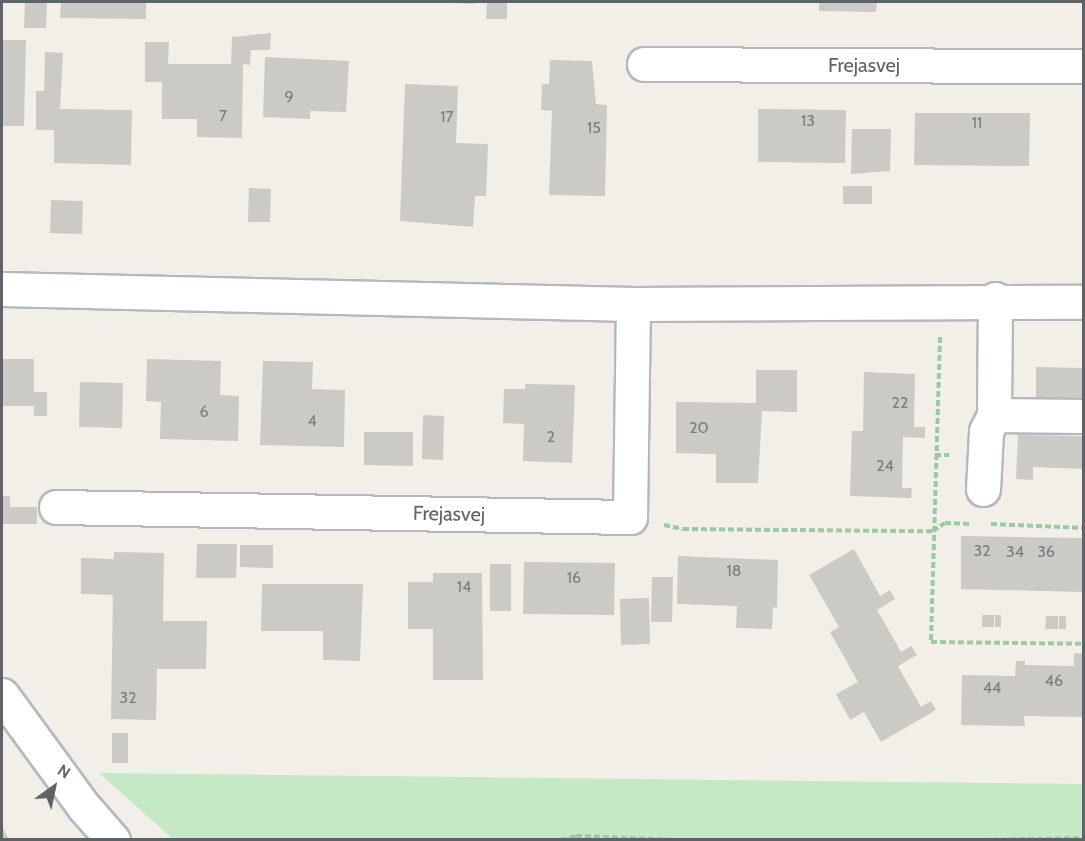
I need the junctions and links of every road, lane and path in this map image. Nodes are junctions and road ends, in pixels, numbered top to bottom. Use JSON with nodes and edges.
{"nodes":[{"id":1,"x":644,"y":64,"type":"dead end"},
{"id":2,"x":1083,"y":66,"type":"edge"},
{"id":3,"x":2,"y":289,"type":"edge"},
{"id":4,"x":995,"y":299,"type":"junction"},
{"id":5,"x":941,"y":300,"type":"junction"},
{"id":6,"x":1083,"y":302,"type":"edge"},
{"id":7,"x":633,"y":304,"type":"junction"},
{"id":8,"x":994,"y":415,"type":"junction"},
{"id":9,"x":1083,"y":416,"type":"edge"},
{"id":10,"x":984,"y":489,"type":"dead end"},
{"id":11,"x":56,"y":507,"type":"dead end"},
{"id":12,"x":630,"y":517,"type":"junction"},
{"id":13,"x":976,"y":524,"type":"dead end"},
{"id":14,"x":986,"y":524,"type":"dead end"},
{"id":15,"x":1083,"y":528,"type":"edge"},
{"id":16,"x":933,"y":531,"type":"junction"},
{"id":17,"x":1083,"y":644,"type":"edge"},
{"id":18,"x":4,"y":707,"type":"edge"},
{"id":19,"x":1083,"y":838,"type":"edge"},
{"id":20,"x":113,"y":840,"type":"edge"},
{"id":21,"x":561,"y":840,"type":"edge"},
{"id":22,"x":681,"y":840,"type":"edge"},
{"id":23,"x":974,"y":840,"type":"edge"}],
"edges":[{"from":1,"to":2,"type":"street","name":"Frejasvej"},
{"from":3,"to":7,"type":"street"},
{"from":4,"to":5,"type":"street"},
{"from":4,"to":6,"type":"street"},
{"from":4,"to":8,"type":"street"},
{"from":5,"to":7,"type":"street"},
{"from":5,"to":16,"type":"path"},
{"from":7,"to":12,"type":"street"},
{"from":8,"to":9,"type":"street"},
{"from":8,"to":10,"type":"street"},
{"from":11,"to":12,"type":"street","name":"Frejasvej"},
{"from":12,"to":16,"type":"path"},
{"from":13,"to":16,"type":"path"},
{"from":14,"to":15,"type":"path"},
{"from":16,"to":17,"type":"path"},
{"from":18,"to":20,"type":"street"},
{"from":19,"to":23,"type":"path"},
{"from":21,"to":22,"type":"path"}]}
